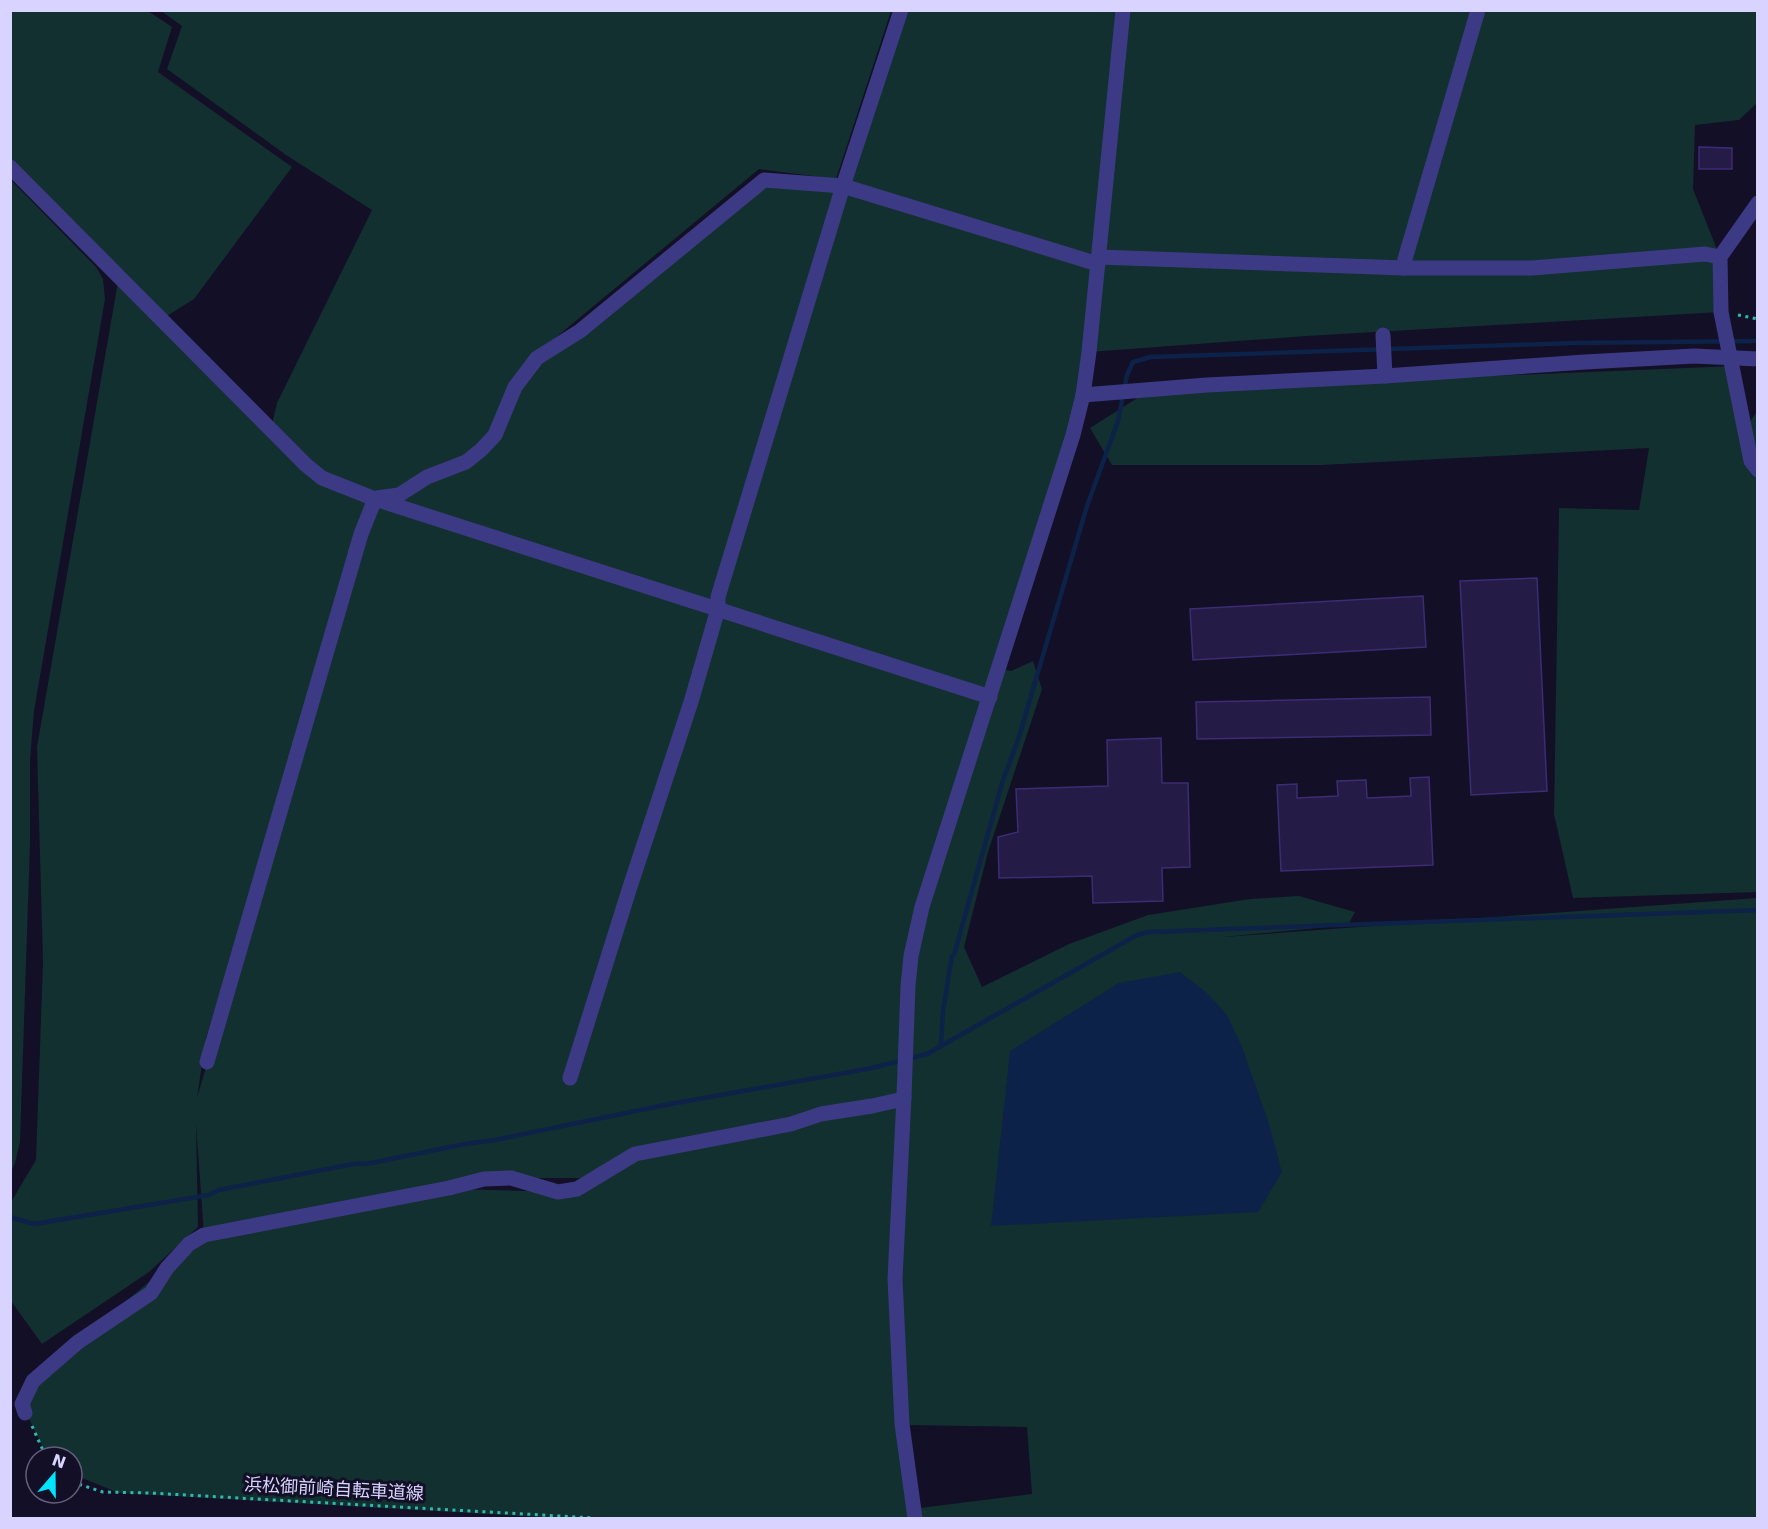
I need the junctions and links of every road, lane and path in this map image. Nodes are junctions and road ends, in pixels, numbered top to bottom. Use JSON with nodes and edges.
{"nodes":[{"id":1,"x":901,"y":10,"type":"edge"},
{"id":2,"x":1123,"y":10,"type":"edge"},
{"id":3,"x":1478,"y":10,"type":"edge"},
{"id":4,"x":10,"y":167,"type":"edge"},
{"id":5,"x":843,"y":186,"type":"junction"},
{"id":6,"x":1758,"y":203,"type":"edge"},
{"id":7,"x":1720,"y":257,"type":"junction"},
{"id":8,"x":1098,"y":260,"type":"junction"},
{"id":9,"x":1404,"y":268,"type":"junction"},
{"id":10,"x":1721,"y":312,"type":"junction"},
{"id":11,"x":1758,"y":319,"type":"edge"},
{"id":12,"x":1383,"y":335,"type":"dead end"},
{"id":13,"x":1732,"y":358,"type":"junction"},
{"id":14,"x":1758,"y":359,"type":"edge"},
{"id":15,"x":1385,"y":376,"type":"junction"},
{"id":16,"x":1083,"y":395,"type":"junction"},
{"id":17,"x":1758,"y":470,"type":"edge"},
{"id":18,"x":375,"y":499,"type":"junction"},
{"id":19,"x":718,"y":609,"type":"junction"},
{"id":20,"x":990,"y":697,"type":"junction"},
{"id":21,"x":207,"y":1062,"type":"dead end"},
{"id":22,"x":570,"y":1078,"type":"dead end"},
{"id":23,"x":904,"y":1097,"type":"junction"},
{"id":24,"x":25,"y":1413,"type":"joint"},
{"id":25,"x":40,"y":1445,"type":"edge"},
{"id":26,"x":84,"y":1486,"type":"edge"},
{"id":27,"x":595,"y":1518,"type":"edge"},
{"id":28,"x":915,"y":1518,"type":"edge"}],
"edges":[{"from":1,"to":5,"type":"street"},
{"from":2,"to":8,"type":"street"},
{"from":3,"to":9,"type":"street"},
{"from":4,"to":18,"type":"street"},
{"from":5,"to":8,"type":"street"},
{"from":5,"to":18,"type":"street"},
{"from":5,"to":19,"type":"street"},
{"from":6,"to":7,"type":"street"},
{"from":7,"to":9,"type":"street"},
{"from":7,"to":10,"type":"street"},
{"from":8,"to":9,"type":"street"},
{"from":8,"to":16,"type":"street"},
{"from":10,"to":11,"type":"path"},
{"from":10,"to":13,"type":"street"},
{"from":12,"to":15,"type":"street"},
{"from":13,"to":14,"type":"street"},
{"from":13,"to":15,"type":"street"},
{"from":13,"to":17,"type":"street"},
{"from":15,"to":16,"type":"street"},
{"from":16,"to":20,"type":"street"},
{"from":18,"to":19,"type":"street"},
{"from":18,"to":21,"type":"street"},
{"from":19,"to":20,"type":"street"},
{"from":19,"to":22,"type":"street"},
{"from":20,"to":23,"type":"street"},
{"from":23,"to":24,"type":"street"},
{"from":23,"to":28,"type":"street"},
{"from":24,"to":25,"type":"path"},
{"from":26,"to":27,"type":"path","name":"浜松御前崎自転車道線"}]}
